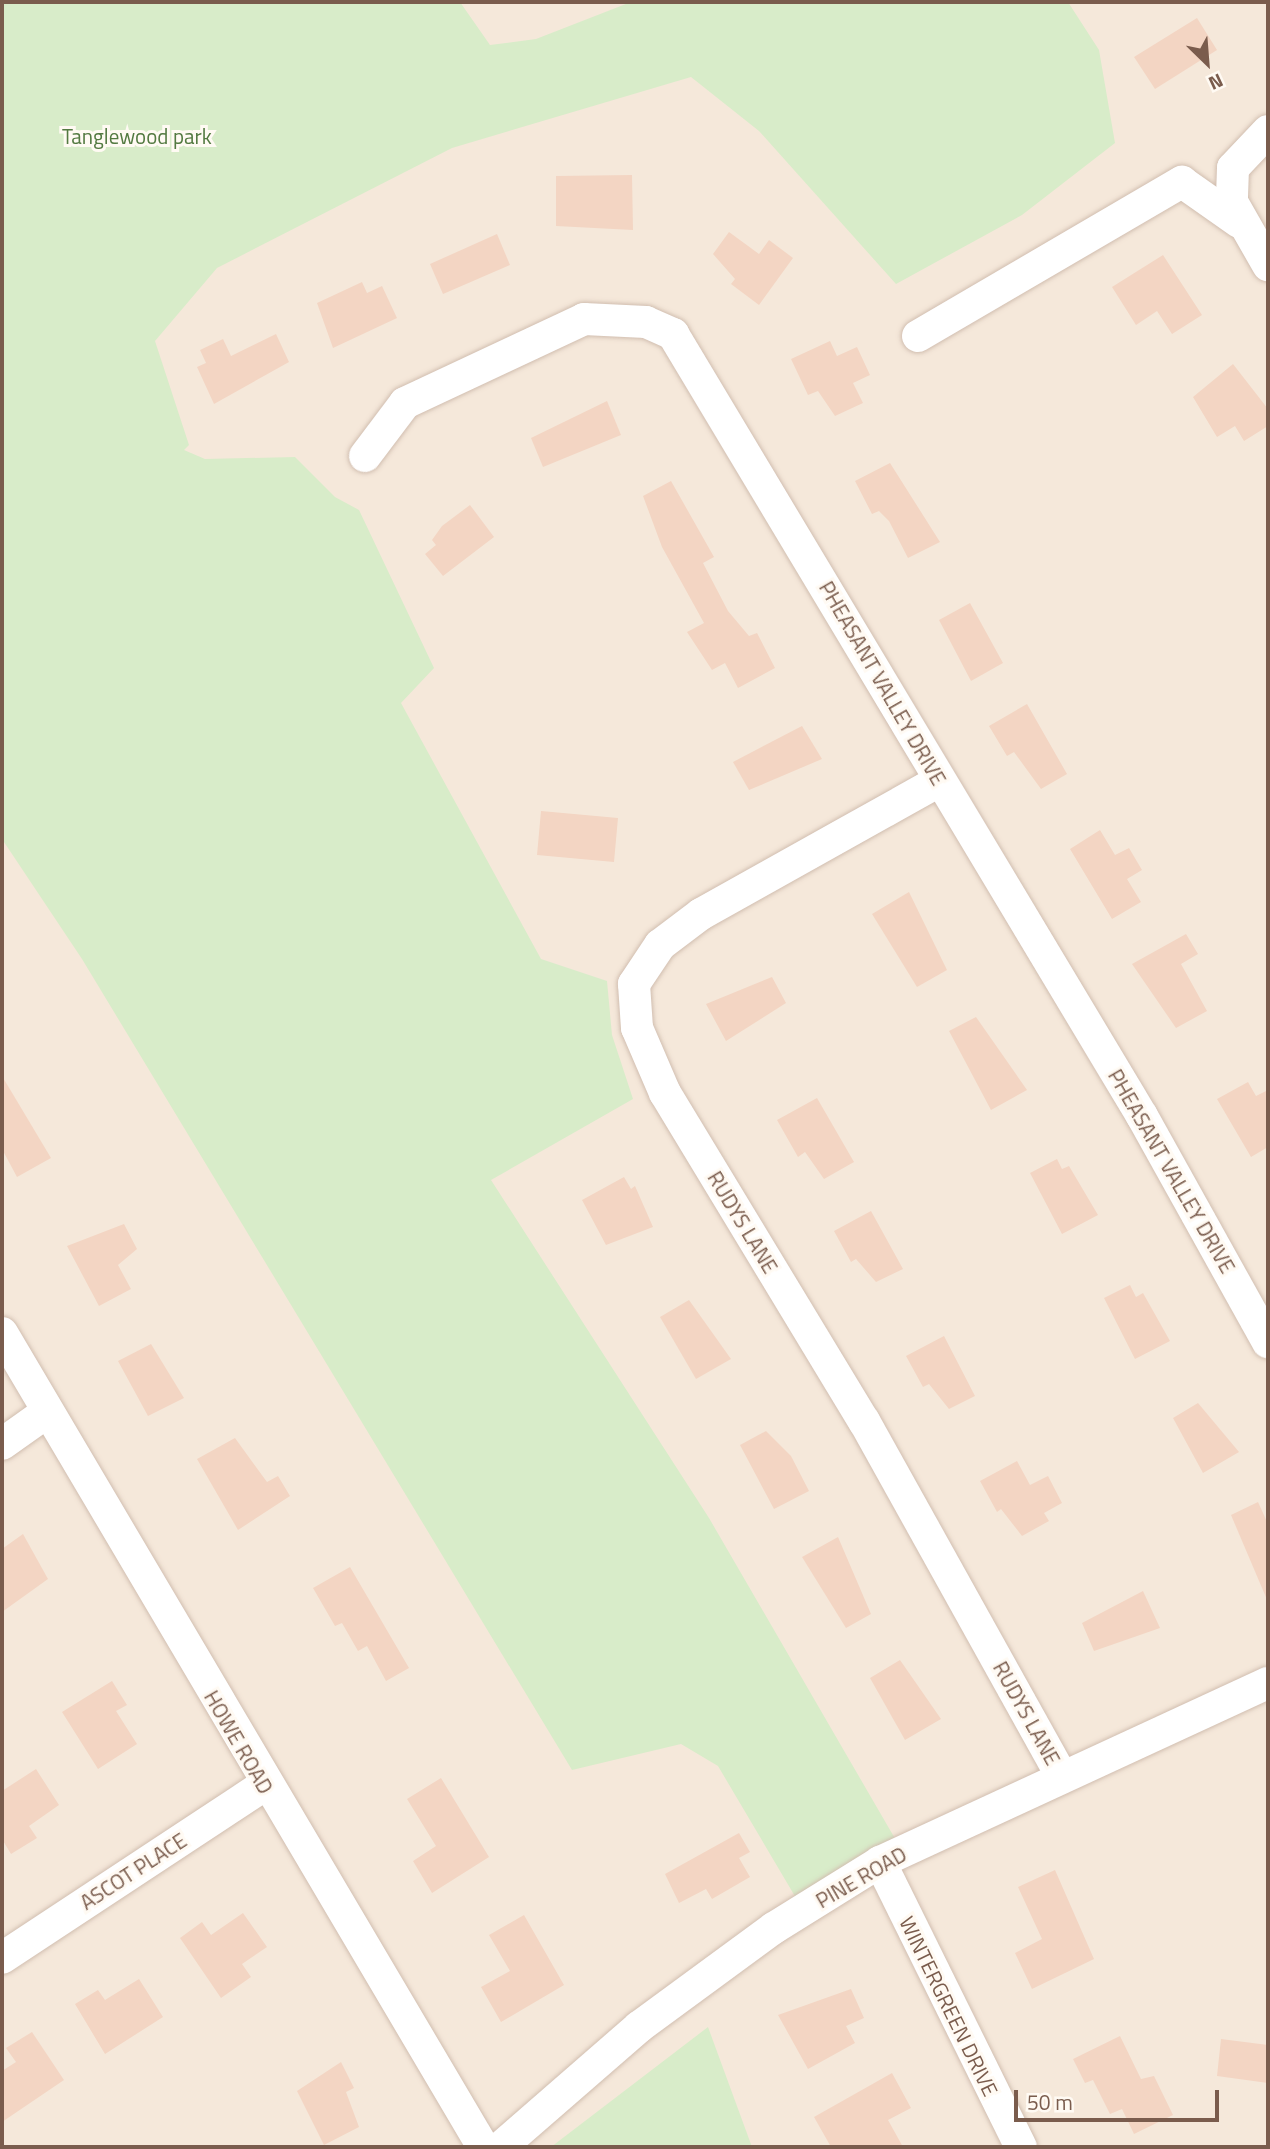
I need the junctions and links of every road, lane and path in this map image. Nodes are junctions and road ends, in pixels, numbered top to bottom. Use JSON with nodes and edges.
{"nodes":[{"id":1,"x":1268,"y":131,"type":"edge"},
{"id":2,"x":1239,"y":222,"type":"junction"},
{"id":3,"x":1268,"y":265,"type":"edge"},
{"id":4,"x":918,"y":336,"type":"dead end"},
{"id":5,"x":365,"y":456,"type":"dead end"},
{"id":6,"x":939,"y":781,"type":"junction"},
{"id":7,"x":2,"y":1333,"type":"edge"},
{"id":8,"x":1268,"y":1342,"type":"edge"},
{"id":9,"x":47,"y":1412,"type":"junction"},
{"id":10,"x":2,"y":1444,"type":"edge"},
{"id":11,"x":1268,"y":1683,"type":"edge"},
{"id":12,"x":1061,"y":1774,"type":"junction"},
{"id":13,"x":264,"y":1785,"type":"junction"},
{"id":14,"x":880,"y":1862,"type":"junction"},
{"id":15,"x":2,"y":1958,"type":"edge"},
{"id":16,"x":483,"y":2147,"type":"edge"},
{"id":17,"x":501,"y":2147,"type":"edge"},
{"id":18,"x":1021,"y":2147,"type":"edge"}],
"edges":[{"from":1,"to":2,"type":"street"},
{"from":2,"to":3,"type":"street"},
{"from":2,"to":4,"type":"street"},
{"from":5,"to":6,"type":"street","name":"PHEASANT VALLEY DRIVE"},
{"from":6,"to":8,"type":"street","name":"PHEASANT VALLEY DRIVE"},
{"from":6,"to":12,"type":"street","name":"RUDYS LANE"},
{"from":7,"to":9,"type":"street","name":"HOWE ROAD"},
{"from":9,"to":10,"type":"street"},
{"from":9,"to":13,"type":"street","name":"HOWE ROAD"},
{"from":11,"to":12,"type":"street","name":"PINE ROAD"},
{"from":12,"to":14,"type":"street","name":"PINE ROAD"},
{"from":13,"to":15,"type":"street","name":"ASCOT PLACE"},
{"from":13,"to":16,"type":"street","name":"HOWE ROAD"},
{"from":14,"to":17,"type":"street","name":"PINE ROAD"},
{"from":14,"to":18,"type":"street","name":"WINTERGREEN DRIVE"}]}
